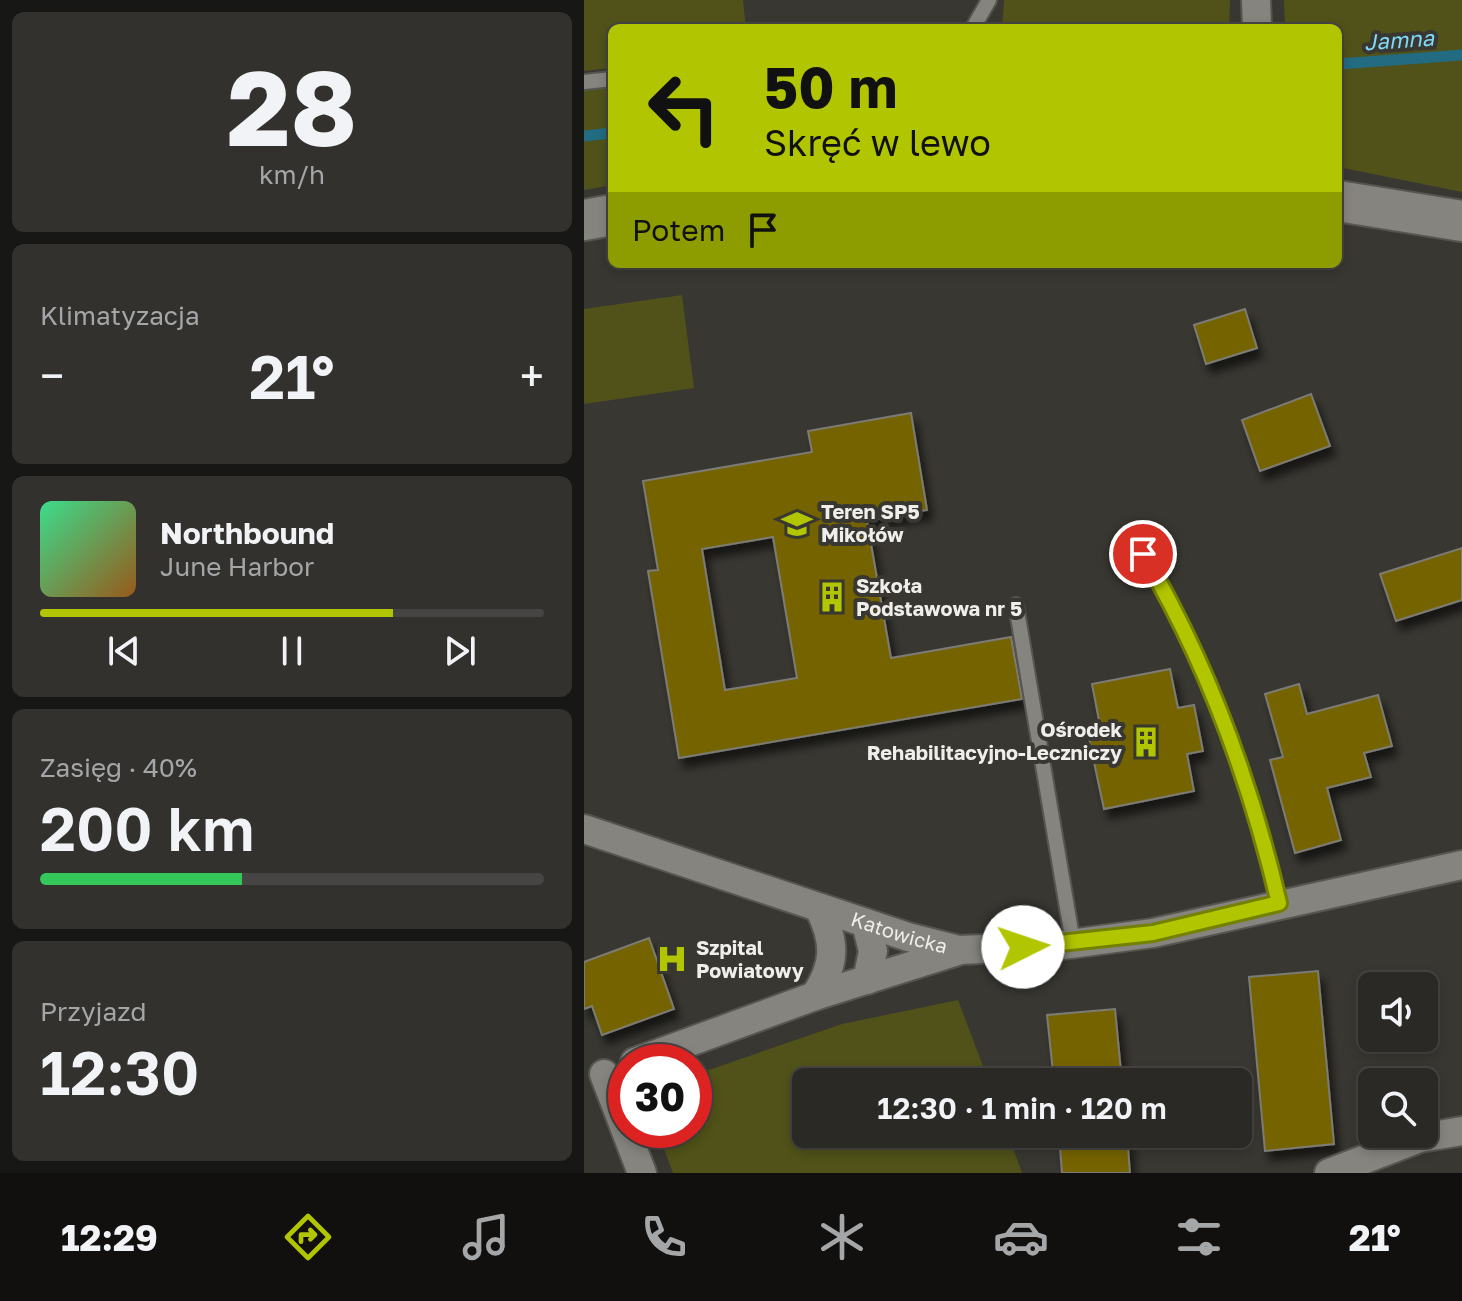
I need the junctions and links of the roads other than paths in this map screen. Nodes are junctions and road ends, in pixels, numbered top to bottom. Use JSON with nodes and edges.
{"nodes":[{"id":1,"x":989,"y":0,"type":"edge"},
{"id":2,"x":1256,"y":0,"type":"edge"},
{"id":3,"x":975,"y":24,"type":"edge"},
{"id":4,"x":1257,"y":24,"type":"edge"},
{"id":5,"x":608,"y":79,"type":"edge"},
{"id":6,"x":584,"y":82,"type":"edge"},
{"id":7,"x":1342,"y":202,"type":"edge"},
{"id":8,"x":608,"y":216,"type":"edge"},
{"id":9,"x":584,"y":220,"type":"edge"},
{"id":10,"x":1462,"y":221,"type":"edge"},
{"id":11,"x":1143,"y":554,"type":"dead end"},
{"id":12,"x":1016,"y":605,"type":"dead end"},
{"id":13,"x":584,"y":829,"type":"edge"},
{"id":14,"x":1462,"y":865,"type":"edge"},
{"id":15,"x":1279,"y":903,"type":"junction"},
{"id":16,"x":819,"y":908,"type":"junction"},
{"id":17,"x":866,"y":923,"type":"junction"},
{"id":18,"x":1073,"y":943,"type":"junction"},
{"id":19,"x":959,"y":950,"type":"junction"},
{"id":20,"x":867,"y":980,"type":"junction"},
{"id":21,"x":815,"y":996,"type":"junction"},
{"id":22,"x":684,"y":1044,"type":"edge"},
{"id":23,"x":605,"y":1074,"type":"edge"},
{"id":24,"x":1462,"y":1131,"type":"edge"},
{"id":25,"x":642,"y":1173,"type":"edge"},
{"id":26,"x":1329,"y":1173,"type":"edge"}],
"edges":[{"from":1,"to":3,"type":"lane"},
{"from":2,"to":4,"type":"street"},
{"from":5,"to":6,"type":"lane"},
{"from":7,"to":10,"type":"street"},
{"from":8,"to":9,"type":"street"},
{"from":11,"to":15,"type":"lane"},
{"from":12,"to":18,"type":"lane"},
{"from":13,"to":16,"type":"street","name":"Katowicka"},
{"from":14,"to":15,"type":"street","name":"Katowicka"},
{"from":15,"to":18,"type":"street","name":"Katowicka"},
{"from":16,"to":17,"type":"street","name":"Katowicka"},
{"from":16,"to":21,"type":"street"},
{"from":17,"to":19,"type":"street","name":"Katowicka"},
{"from":17,"to":20,"type":"street"},
{"from":18,"to":19,"type":"street","name":"Katowicka"},
{"from":19,"to":20,"type":"street"},
{"from":20,"to":21,"type":"street"},
{"from":21,"to":22,"type":"street"},
{"from":23,"to":25,"type":"street"},
{"from":24,"to":26,"type":"street"}]}
